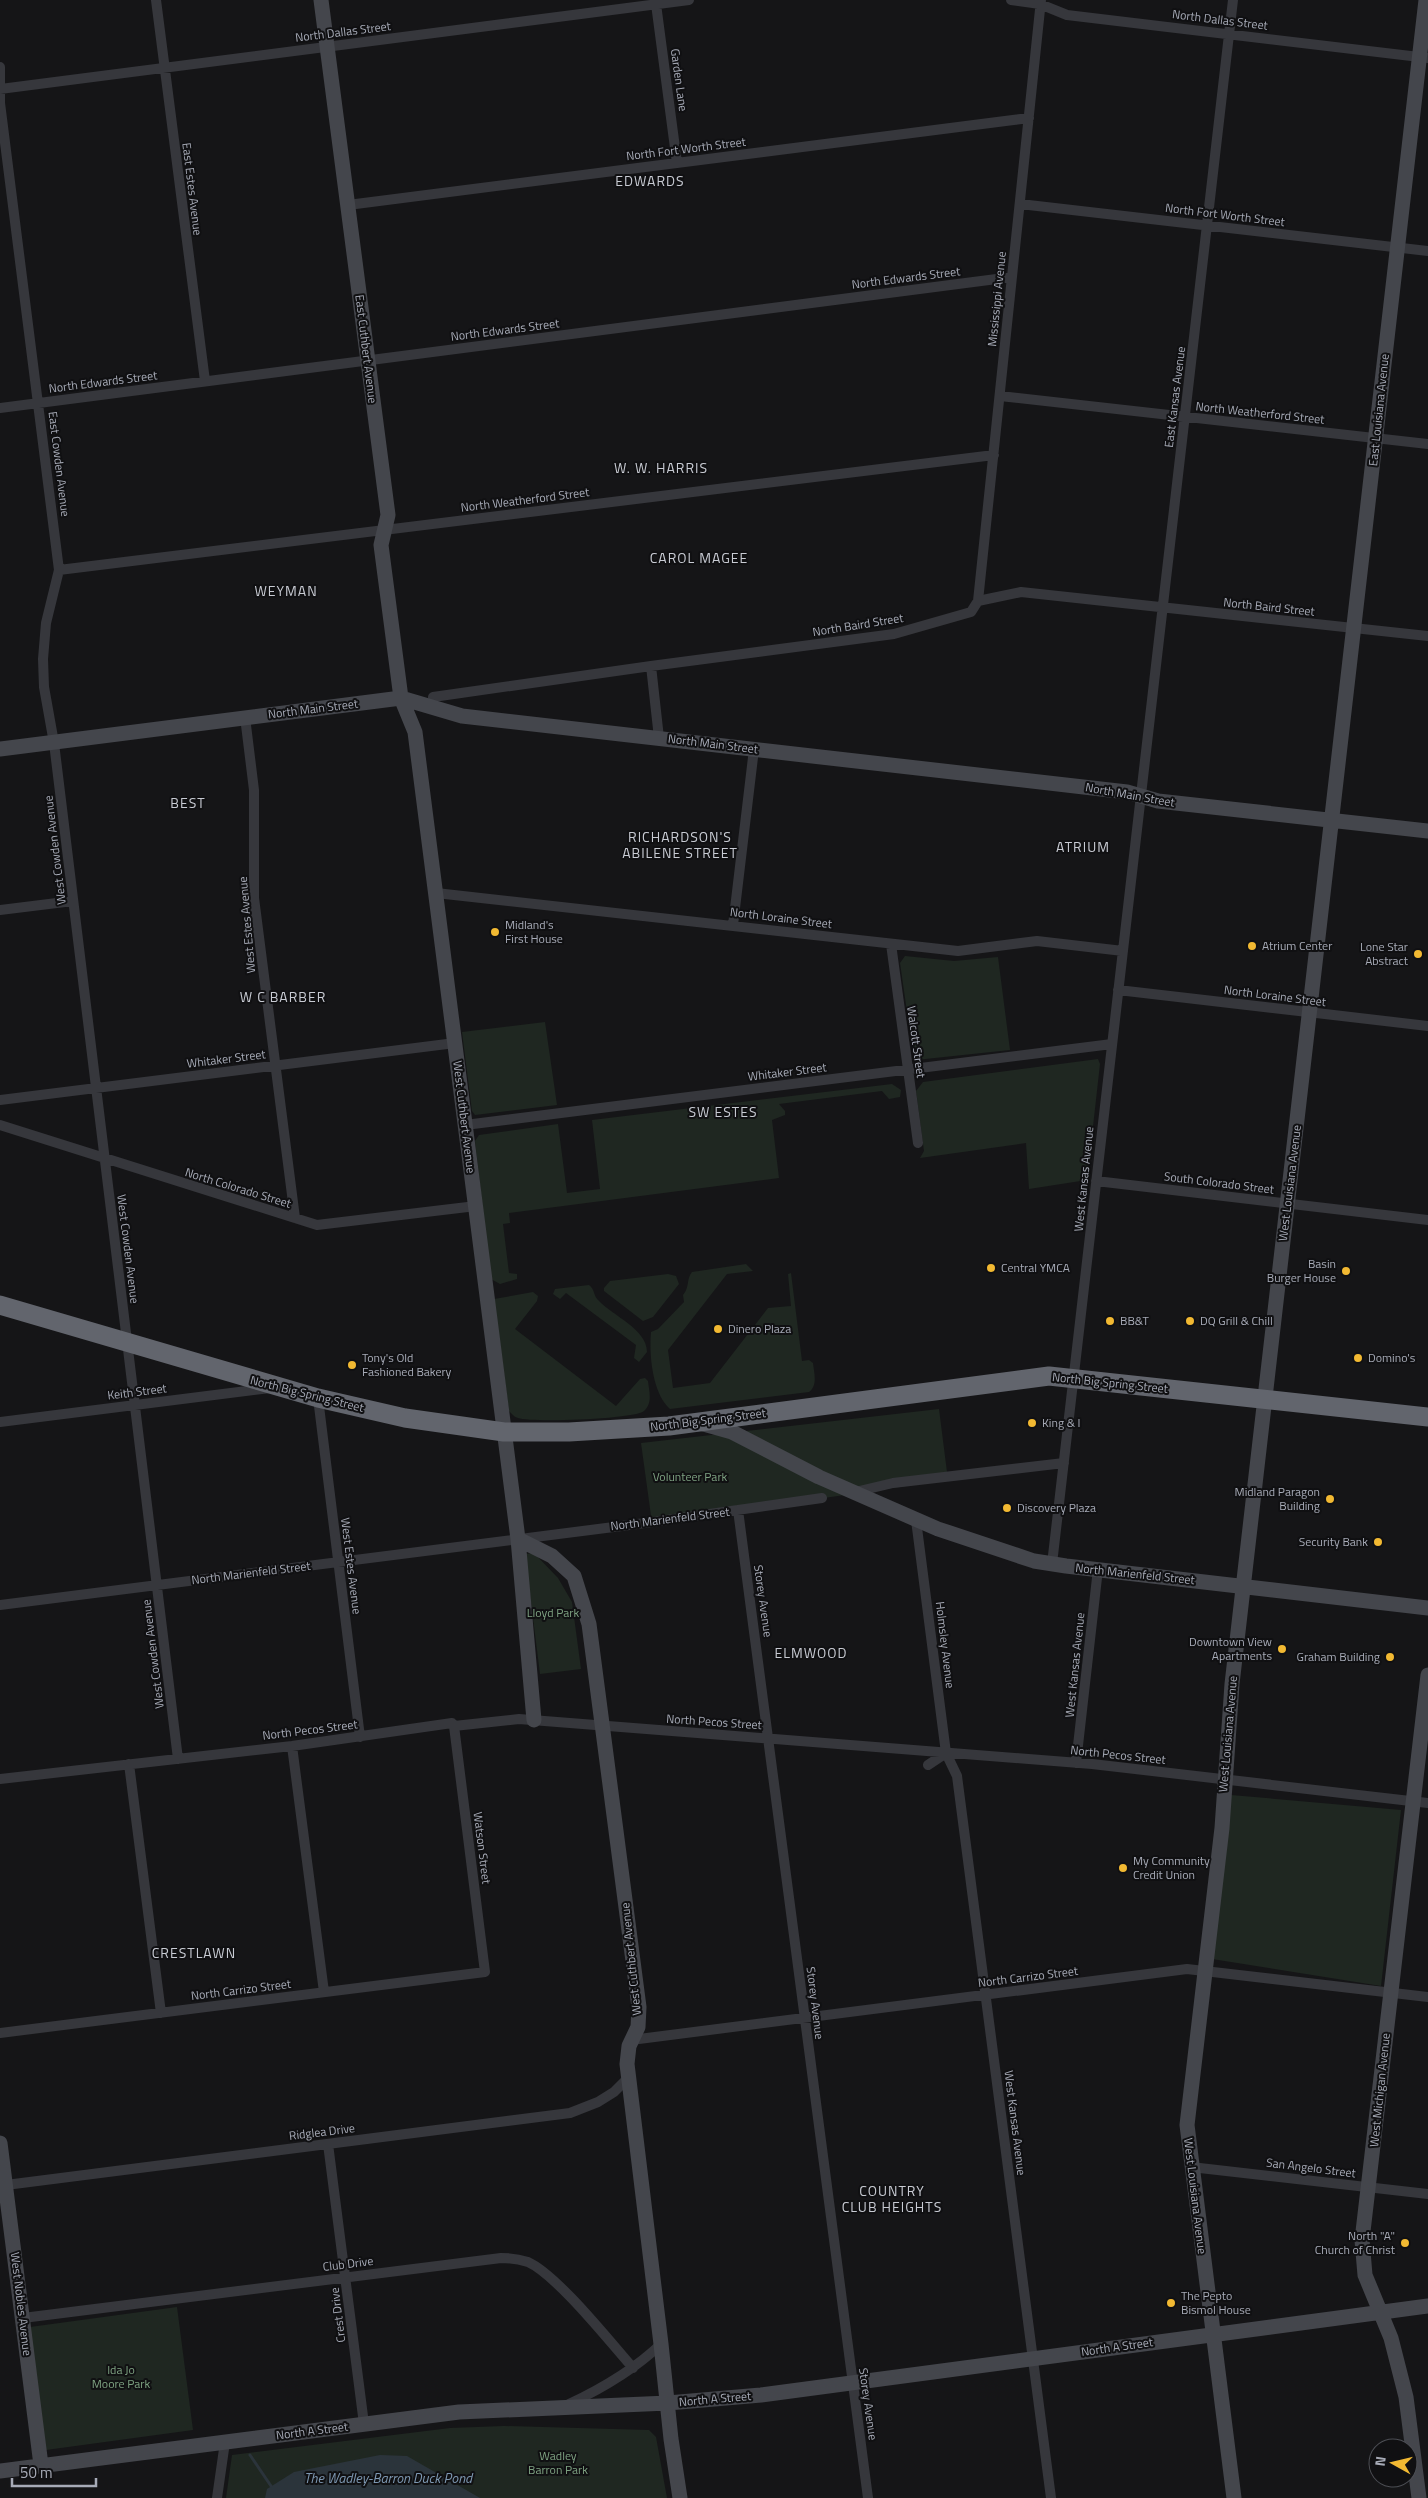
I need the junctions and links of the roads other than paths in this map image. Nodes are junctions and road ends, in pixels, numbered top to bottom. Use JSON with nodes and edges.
{"nodes":[{"id":1,"x":156,"y":0,"type":"edge"},
{"id":2,"x":321,"y":0,"type":"edge"},
{"id":3,"x":689,"y":0,"type":"edge"},
{"id":4,"x":1011,"y":0,"type":"edge"},
{"id":5,"x":1233,"y":0,"type":"edge"},
{"id":6,"x":1426,"y":0,"type":"edge"},
{"id":7,"x":657,"y":2,"type":"edge"},
{"id":8,"x":1041,"y":2,"type":"edge"},
{"id":9,"x":1229,"y":34,"type":"junction"},
{"id":10,"x":327,"y":46,"type":"junction"},
{"id":11,"x":1424,"y":58,"type":"edge"},
{"id":12,"x":0,"y":67,"type":"edge"},
{"id":13,"x":164,"y":67,"type":"junction"},
{"id":14,"x":0,"y":89,"type":"edge"},
{"id":15,"x":1028,"y":118,"type":"junction"},
{"id":16,"x":677,"y":163,"type":"junction"},
{"id":17,"x":1020,"y":204,"type":"junction"},
{"id":18,"x":348,"y":205,"type":"junction"},
{"id":19,"x":1207,"y":226,"type":"junction"},
{"id":20,"x":1398,"y":248,"type":"junction"},
{"id":21,"x":1428,"y":251,"type":"edge"},
{"id":22,"x":1012,"y":277,"type":"junction"},
{"id":23,"x":367,"y":360,"type":"junction"},
{"id":24,"x":204,"y":381,"type":"junction"},
{"id":25,"x":1000,"y":396,"type":"junction"},
{"id":26,"x":38,"y":403,"type":"junction"},
{"id":27,"x":0,"y":408,"type":"edge"},
{"id":28,"x":1185,"y":417,"type":"junction"},
{"id":29,"x":1376,"y":438,"type":"junction"},
{"id":30,"x":1428,"y":444,"type":"edge"},
{"id":31,"x":994,"y":455,"type":"junction"},
{"id":32,"x":384,"y":530,"type":"junction"},
{"id":33,"x":59,"y":570,"type":"junction"},
{"id":34,"x":978,"y":601,"type":"junction"},
{"id":35,"x":1163,"y":608,"type":"junction"},
{"id":36,"x":1354,"y":629,"type":"junction"},
{"id":37,"x":1428,"y":636,"type":"edge"},
{"id":38,"x":651,"y":666,"type":"junction"},
{"id":39,"x":433,"y":697,"type":"dead end"},
{"id":40,"x":401,"y":698,"type":"junction"},
{"id":41,"x":245,"y":717,"type":"junction"},
{"id":42,"x":659,"y":738,"type":"junction"},
{"id":43,"x":54,"y":743,"type":"junction"},
{"id":44,"x":0,"y":749,"type":"edge"},
{"id":45,"x":754,"y":749,"type":"junction"},
{"id":46,"x":1141,"y":796,"type":"junction"},
{"id":47,"x":1332,"y":820,"type":"junction"},
{"id":48,"x":1428,"y":831,"type":"edge"},
{"id":49,"x":436,"y":893,"type":"junction"},
{"id":50,"x":73,"y":901,"type":"junction"},
{"id":51,"x":0,"y":910,"type":"edge"},
{"id":52,"x":733,"y":925,"type":"junction"},
{"id":53,"x":890,"y":944,"type":"junction"},
{"id":54,"x":1123,"y":951,"type":"junction"},
{"id":55,"x":1118,"y":990,"type":"junction"},
{"id":56,"x":1310,"y":1012,"type":"junction"},
{"id":57,"x":1428,"y":1026,"type":"edge"},
{"id":58,"x":455,"y":1043,"type":"junction"},
{"id":59,"x":1112,"y":1044,"type":"junction"},
{"id":60,"x":275,"y":1066,"type":"junction"},
{"id":61,"x":907,"y":1069,"type":"junction"},
{"id":62,"x":96,"y":1088,"type":"junction"},
{"id":63,"x":0,"y":1100,"type":"edge"},
{"id":64,"x":0,"y":1125,"type":"edge"},
{"id":65,"x":465,"y":1125,"type":"junction"},
{"id":66,"x":918,"y":1143,"type":"dead end"},
{"id":67,"x":104,"y":1159,"type":"junction"},
{"id":68,"x":1096,"y":1181,"type":"junction"},
{"id":69,"x":1287,"y":1204,"type":"junction"},
{"id":70,"x":476,"y":1206,"type":"junction"},
{"id":71,"x":295,"y":1218,"type":"junction"},
{"id":72,"x":1428,"y":1220,"type":"edge"},
{"id":73,"x":0,"y":1305,"type":"edge"},
{"id":74,"x":127,"y":1342,"type":"junction"},
{"id":75,"x":1074,"y":1380,"type":"junction"},
{"id":76,"x":276,"y":1388,"type":"junction"},
{"id":77,"x":318,"y":1398,"type":"junction"},
{"id":78,"x":1266,"y":1400,"type":"junction"},
{"id":79,"x":134,"y":1405,"type":"junction"},
{"id":80,"x":1428,"y":1417,"type":"edge"},
{"id":81,"x":0,"y":1422,"type":"edge"},
{"id":82,"x":696,"y":1422,"type":"junction"},
{"id":83,"x":504,"y":1432,"type":"junction"},
{"id":84,"x":1064,"y":1463,"type":"junction"},
{"id":85,"x":853,"y":1493,"type":"junction"},
{"id":86,"x":822,"y":1498,"type":"dead end"},
{"id":87,"x":738,"y":1510,"type":"junction"},
{"id":88,"x":916,"y":1520,"type":"junction"},
{"id":89,"x":518,"y":1539,"type":"junction"},
{"id":90,"x":338,"y":1562,"type":"junction"},
{"id":91,"x":1052,"y":1564,"type":"junction"},
{"id":92,"x":1098,"y":1570,"type":"junction"},
{"id":93,"x":157,"y":1585,"type":"junction"},
{"id":94,"x":1243,"y":1586,"type":"junction"},
{"id":95,"x":0,"y":1605,"type":"edge"},
{"id":96,"x":1428,"y":1608,"type":"edge"},
{"id":97,"x":1428,"y":1675,"type":"edge"},
{"id":98,"x":534,"y":1720,"type":"junction"},
{"id":99,"x":454,"y":1726,"type":"junction"},
{"id":100,"x":602,"y":1726,"type":"junction"},
{"id":101,"x":360,"y":1737,"type":"junction"},
{"id":102,"x":769,"y":1739,"type":"junction"},
{"id":103,"x":292,"y":1746,"type":"junction"},
{"id":104,"x":946,"y":1753,"type":"junction"},
{"id":105,"x":178,"y":1759,"type":"junction"},
{"id":106,"x":1076,"y":1763,"type":"junction"},
{"id":107,"x":129,"y":1764,"type":"junction"},
{"id":108,"x":928,"y":1765,"type":"dead end"},
{"id":109,"x":0,"y":1779,"type":"edge"},
{"id":110,"x":1224,"y":1780,"type":"junction"},
{"id":111,"x":1421,"y":1802,"type":"edge"},
{"id":112,"x":485,"y":1972,"type":"joint"},
{"id":113,"x":1205,"y":1972,"type":"junction"},
{"id":114,"x":324,"y":1992,"type":"junction"},
{"id":115,"x":1391,"y":1993,"type":"junction"},
{"id":116,"x":986,"y":1996,"type":"junction"},
{"id":117,"x":1428,"y":1997,"type":"edge"},
{"id":118,"x":161,"y":2013,"type":"junction"},
{"id":119,"x":804,"y":2018,"type":"junction"},
{"id":120,"x":0,"y":2033,"type":"edge"},
{"id":121,"x":631,"y":2040,"type":"junction"},
{"id":122,"x":629,"y":2077,"type":"junction"},
{"id":123,"x":0,"y":2143,"type":"edge"},
{"id":124,"x":328,"y":2144,"type":"junction"},
{"id":125,"x":1192,"y":2167,"type":"junction"},
{"id":126,"x":6,"y":2185,"type":"junction"},
{"id":127,"x":1369,"y":2188,"type":"junction"},
{"id":128,"x":1428,"y":2194,"type":"edge"},
{"id":129,"x":346,"y":2277,"type":"junction"},
{"id":130,"x":1428,"y":2306,"type":"edge"},
{"id":131,"x":1381,"y":2312,"type":"junction"},
{"id":132,"x":23,"y":2318,"type":"junction"},
{"id":133,"x":1213,"y":2334,"type":"junction"},
{"id":134,"x":661,"y":2344,"type":"junction"},
{"id":135,"x":1033,"y":2358,"type":"junction"},
{"id":136,"x":633,"y":2368,"type":"junction"},
{"id":137,"x":852,"y":2382,"type":"junction"},
{"id":138,"x":668,"y":2402,"type":"junction"},
{"id":139,"x":567,"y":2405,"type":"junction"},
{"id":140,"x":364,"y":2424,"type":"junction"},
{"id":141,"x":225,"y":2442,"type":"junction"},
{"id":142,"x":41,"y":2465,"type":"junction"},
{"id":143,"x":0,"y":2470,"type":"edge"},
{"id":144,"x":1428,"y":2497,"type":"edge"},
{"id":145,"x":217,"y":2498,"type":"edge"},
{"id":146,"x":680,"y":2498,"type":"edge"},
{"id":147,"x":868,"y":2498,"type":"edge"},
{"id":148,"x":1051,"y":2498,"type":"edge"},
{"id":149,"x":1234,"y":2498,"type":"edge"},
{"id":150,"x":1421,"y":2498,"type":"edge"}],
"edges":[{"from":1,"to":13,"type":"street","name":"East Estes Avenue"},
{"from":2,"to":10,"type":"street","name":"East Cuthbert Avenue"},
{"from":3,"to":7,"type":"street","name":"North Dallas Street"},
{"from":4,"to":8,"type":"street","name":"North Dallas Street"},
{"from":5,"to":9,"type":"street","name":"East Kansas Avenue"},
{"from":6,"to":11,"type":"street","name":"East Louisiana Avenue"},
{"from":7,"to":10,"type":"street","name":"North Dallas Street"},
{"from":7,"to":16,"type":"street","name":"Garden Lane"},
{"from":8,"to":9,"type":"street","name":"North Dallas Street"},
{"from":8,"to":15,"type":"street","name":"Mississippi Avenue"},
{"from":9,"to":11,"type":"street","name":"North Dallas Street"},
{"from":9,"to":19,"type":"street","name":"East Kansas Avenue"},
{"from":10,"to":13,"type":"street","name":"North Dallas Street"},
{"from":10,"to":18,"type":"street","name":"East Cuthbert Avenue"},
{"from":11,"to":20,"type":"street","name":"East Louisiana Avenue"},
{"from":12,"to":14,"type":"street","name":"East Cowden Avenue"},
{"from":13,"to":14,"type":"street","name":"North Dallas Street"},
{"from":13,"to":24,"type":"street","name":"East Estes Avenue"},
{"from":14,"to":26,"type":"street","name":"East Cowden Avenue"},
{"from":15,"to":16,"type":"street","name":"North Fort Worth Street"},
{"from":15,"to":17,"type":"street","name":"Mississippi Avenue"},
{"from":16,"to":18,"type":"street","name":"North Fort Worth Street"},
{"from":17,"to":19,"type":"street","name":"North Fort Worth Street"},
{"from":17,"to":22,"type":"street","name":"Mississippi Avenue"},
{"from":18,"to":23,"type":"street","name":"East Cuthbert Avenue"},
{"from":19,"to":20,"type":"street","name":"North Fort Worth Street"},
{"from":19,"to":28,"type":"street","name":"East Kansas Avenue"},
{"from":20,"to":21,"type":"street","name":"North Fort Worth Street"},
{"from":20,"to":29,"type":"street","name":"East Louisiana Avenue"},
{"from":22,"to":23,"type":"street","name":"North Edwards Street"},
{"from":22,"to":25,"type":"street","name":"Mississippi Avenue"},
{"from":23,"to":24,"type":"street","name":"North Edwards Street"},
{"from":23,"to":32,"type":"street","name":"East Cuthbert Avenue"},
{"from":24,"to":26,"type":"street","name":"North Edwards Street"},
{"from":25,"to":28,"type":"street","name":"North Weatherford Street"},
{"from":25,"to":31,"type":"street","name":"Mississippi Avenue"},
{"from":26,"to":27,"type":"street","name":"North Edwards Street"},
{"from":26,"to":33,"type":"street","name":"East Cowden Avenue"},
{"from":28,"to":29,"type":"street","name":"North Weatherford Street"},
{"from":28,"to":35,"type":"street","name":"East Kansas Avenue"},
{"from":29,"to":30,"type":"street","name":"North Weatherford Street"},
{"from":29,"to":36,"type":"street","name":"East Louisiana Avenue"},
{"from":31,"to":32,"type":"street","name":"North Weatherford Street"},
{"from":31,"to":34,"type":"street","name":"Mississippi Avenue"},
{"from":32,"to":33,"type":"street","name":"North Weatherford Street"},
{"from":32,"to":40,"type":"street","name":"East Cuthbert Avenue"},
{"from":33,"to":43,"type":"street","name":"East Cowden Avenue"},
{"from":34,"to":35,"type":"street","name":"North Baird Street"},
{"from":34,"to":38,"type":"street","name":"North Baird Street"},
{"from":35,"to":36,"type":"street","name":"North Baird Street"},
{"from":35,"to":46,"type":"street","name":"East Kansas Avenue"},
{"from":36,"to":37,"type":"street","name":"North Baird Street"},
{"from":36,"to":47,"type":"street","name":"East Louisiana Avenue"},
{"from":38,"to":39,"type":"street","name":"North Baird Street"},
{"from":38,"to":42,"type":"street"},
{"from":40,"to":41,"type":"street","name":"North Main Street"},
{"from":40,"to":42,"type":"street","name":"North Main Street"},
{"from":40,"to":49,"type":"street","name":"West Cuthbert Avenue"},
{"from":41,"to":43,"type":"street","name":"North Main Street"},
{"from":41,"to":60,"type":"street","name":"West Estes Avenue"},
{"from":42,"to":45,"type":"street","name":"North Main Street"},
{"from":43,"to":44,"type":"street","name":"North Main Street"},
{"from":43,"to":50,"type":"street","name":"West Cowden Avenue"},
{"from":45,"to":46,"type":"street","name":"North Main Street"},
{"from":45,"to":52,"type":"street"},
{"from":46,"to":47,"type":"street","name":"North Main Street"},
{"from":46,"to":54,"type":"street","name":"West Kansas Avenue"},
{"from":47,"to":48,"type":"street","name":"North Main Street"},
{"from":47,"to":56,"type":"street","name":"West Louisiana Avenue"},
{"from":49,"to":52,"type":"street","name":"North Loraine Street"},
{"from":49,"to":58,"type":"street","name":"West Cuthbert Avenue"},
{"from":50,"to":51,"type":"street"},
{"from":50,"to":62,"type":"street","name":"West Cowden Avenue"},
{"from":52,"to":53,"type":"street","name":"North Loraine Street"},
{"from":53,"to":54,"type":"street","name":"North Loraine Street"},
{"from":53,"to":61,"type":"street","name":"Walcott Street"},
{"from":54,"to":55,"type":"street","name":"West Kansas Avenue"},
{"from":55,"to":56,"type":"street","name":"North Loraine Street"},
{"from":55,"to":59,"type":"street","name":"West Kansas Avenue"},
{"from":56,"to":57,"type":"street","name":"North Loraine Street"},
{"from":56,"to":69,"type":"street","name":"West Louisiana Avenue"},
{"from":58,"to":60,"type":"street","name":"Whitaker Street"},
{"from":58,"to":65,"type":"street","name":"West Cuthbert Avenue"},
{"from":59,"to":61,"type":"street","name":"Whitaker Street"},
{"from":59,"to":68,"type":"street","name":"West Kansas Avenue"},
{"from":60,"to":62,"type":"street","name":"Whitaker Street"},
{"from":60,"to":71,"type":"street","name":"West Estes Avenue"},
{"from":61,"to":65,"type":"street","name":"Whitaker Street"},
{"from":61,"to":66,"type":"street","name":"Walcott Street"},
{"from":62,"to":63,"type":"street","name":"Whitaker Street"},
{"from":62,"to":67,"type":"street","name":"West Cowden Avenue"},
{"from":64,"to":67,"type":"street","name":"North Colorado Street"},
{"from":65,"to":70,"type":"street","name":"West Cuthbert Avenue"},
{"from":67,"to":71,"type":"street","name":"North Colorado Street"},
{"from":67,"to":74,"type":"street","name":"West Cowden Avenue"},
{"from":68,"to":69,"type":"street","name":"South Colorado Street"},
{"from":68,"to":75,"type":"street","name":"West Kansas Avenue"},
{"from":69,"to":72,"type":"street","name":"South Colorado Street"},
{"from":69,"to":78,"type":"street","name":"West Louisiana Avenue"},
{"from":70,"to":71,"type":"street","name":"North Colorado Street"},
{"from":70,"to":83,"type":"street","name":"West Cuthbert Avenue"},
{"from":73,"to":74,"type":"highway","name":"North Big Spring Street"},
{"from":74,"to":76,"type":"highway","name":"North Big Spring Street"},
{"from":74,"to":79,"type":"street","name":"West Cowden Avenue"},
{"from":75,"to":78,"type":"highway","name":"North Big Spring Street"},
{"from":75,"to":82,"type":"highway","name":"North Big Spring Street"},
{"from":75,"to":84,"type":"street","name":"West Kansas Avenue"},
{"from":76,"to":77,"type":"highway","name":"North Big Spring Street"},
{"from":76,"to":79,"type":"street","name":"Keith Street"},
{"from":77,"to":83,"type":"highway","name":"North Big Spring Street"},
{"from":77,"to":90,"type":"street","name":"West Estes Avenue"},
{"from":78,"to":80,"type":"highway","name":"North Big Spring Street"},
{"from":78,"to":94,"type":"street","name":"West Louisiana Avenue"},
{"from":79,"to":81,"type":"street","name":"Keith Street"},
{"from":79,"to":93,"type":"street","name":"West Cowden Avenue"},
{"from":82,"to":83,"type":"highway","name":"North Big Spring Street"},
{"from":82,"to":85,"type":"street","name":"North Marienfeld Street"},
{"from":83,"to":89,"type":"street","name":"West Cuthbert Avenue"},
{"from":84,"to":85,"type":"street"},
{"from":84,"to":91,"type":"street","name":"West Kansas Avenue"},
{"from":85,"to":88,"type":"street","name":"North Marienfeld Street"},
{"from":86,"to":87,"type":"street","name":"North Marienfeld Street"},
{"from":87,"to":89,"type":"street","name":"North Marienfeld Street"},
{"from":87,"to":102,"type":"street","name":"Storey Avenue"},
{"from":88,"to":91,"type":"street","name":"North Marienfeld Street"},
{"from":88,"to":104,"type":"street","name":"Holmsley Avenue"},
{"from":89,"to":90,"type":"street","name":"North Marienfeld Street"},
{"from":89,"to":98,"type":"street","name":"West Cuthbert Avenue"},
{"from":89,"to":100,"type":"street","name":"West Cuthbert Avenue"},
{"from":90,"to":93,"type":"street","name":"North Marienfeld Street"},
{"from":90,"to":101,"type":"street","name":"West Estes Avenue"},
{"from":91,"to":92,"type":"street","name":"North Marienfeld Street"},
{"from":92,"to":94,"type":"street","name":"North Marienfeld Street"},
{"from":92,"to":106,"type":"street","name":"West Kansas Avenue"},
{"from":93,"to":95,"type":"street","name":"North Marienfeld Street"},
{"from":93,"to":105,"type":"street","name":"West Cowden Avenue"},
{"from":94,"to":96,"type":"street","name":"North Marienfeld Street"},
{"from":94,"to":110,"type":"street","name":"West Louisiana Avenue"},
{"from":97,"to":111,"type":"street","name":"West Michigan Avenue"},
{"from":98,"to":99,"type":"street","name":"North Pecos Street"},
{"from":98,"to":100,"type":"street","name":"North Pecos Street"},
{"from":99,"to":101,"type":"street","name":"North Pecos Street"},
{"from":99,"to":112,"type":"street","name":"Watson Street"},
{"from":100,"to":102,"type":"street","name":"North Pecos Street"},
{"from":100,"to":121,"type":"street","name":"West Cuthbert Avenue"},
{"from":101,"to":103,"type":"street","name":"North Pecos Street"},
{"from":102,"to":104,"type":"street","name":"North Pecos Street"},
{"from":102,"to":119,"type":"street","name":"Storey Avenue"},
{"from":103,"to":105,"type":"street","name":"North Pecos Street"},
{"from":103,"to":114,"type":"street"},
{"from":104,"to":106,"type":"street","name":"North Pecos Street"},
{"from":104,"to":108,"type":"street"},
{"from":104,"to":116,"type":"street","name":"West Kansas Avenue"},
{"from":105,"to":107,"type":"street","name":"North Pecos Street"},
{"from":106,"to":110,"type":"street","name":"North Pecos Street"},
{"from":107,"to":109,"type":"street","name":"North Pecos Street"},
{"from":107,"to":118,"type":"street"},
{"from":110,"to":111,"type":"street","name":"North Pecos Street"},
{"from":110,"to":113,"type":"street","name":"West Louisiana Avenue"},
{"from":111,"to":115,"type":"street","name":"West Michigan Avenue"},
{"from":112,"to":114,"type":"street","name":"North Carrizo Street"},
{"from":113,"to":115,"type":"street","name":"North Carrizo Street"},
{"from":113,"to":116,"type":"street","name":"North Carrizo Street"},
{"from":113,"to":125,"type":"street","name":"West Louisiana Avenue"},
{"from":114,"to":118,"type":"street","name":"North Carrizo Street"},
{"from":115,"to":117,"type":"street","name":"North Carrizo Street"},
{"from":115,"to":127,"type":"street","name":"West Michigan Avenue"},
{"from":116,"to":119,"type":"street","name":"North Carrizo Street"},
{"from":116,"to":135,"type":"street","name":"West Kansas Avenue"},
{"from":118,"to":120,"type":"street","name":"North Carrizo Street"},
{"from":119,"to":121,"type":"street","name":"North Carrizo Street"},
{"from":119,"to":137,"type":"street","name":"Storey Avenue"},
{"from":121,"to":122,"type":"street","name":"West Cuthbert Avenue"},
{"from":122,"to":124,"type":"street","name":"Ridglea Drive"},
{"from":122,"to":134,"type":"street","name":"West Cuthbert Avenue"},
{"from":123,"to":126,"type":"street","name":"West Nobles Avenue"},
{"from":124,"to":126,"type":"street","name":"Ridglea Drive"},
{"from":124,"to":129,"type":"street","name":"Crest Drive"},
{"from":125,"to":127,"type":"street","name":"San Angelo Street"},
{"from":125,"to":133,"type":"street","name":"West Louisiana Avenue"},
{"from":126,"to":132,"type":"street","name":"West Nobles Avenue"},
{"from":127,"to":128,"type":"street","name":"San Angelo Street"},
{"from":127,"to":131,"type":"street","name":"West Michigan Avenue"},
{"from":129,"to":132,"type":"street","name":"Club Drive"},
{"from":129,"to":136,"type":"street","name":"Club Drive"},
{"from":129,"to":140,"type":"street","name":"Crest Drive"},
{"from":130,"to":131,"type":"street","name":"North A Street"},
{"from":131,"to":133,"type":"street","name":"North A Street"},
{"from":131,"to":150,"type":"street","name":"West Michigan Avenue"},
{"from":132,"to":142,"type":"street","name":"West Nobles Avenue"},
{"from":133,"to":135,"type":"street","name":"North A Street"},
{"from":133,"to":149,"type":"street","name":"West Louisiana Avenue"},
{"from":134,"to":136,"type":"street"},
{"from":134,"to":138,"type":"street","name":"West Cuthbert Avenue"},
{"from":135,"to":137,"type":"street","name":"North A Street"},
{"from":135,"to":148,"type":"street","name":"West Kansas Avenue"},
{"from":136,"to":139,"type":"street"},
{"from":137,"to":138,"type":"street","name":"North A Street"},
{"from":137,"to":147,"type":"street","name":"Storey Avenue"},
{"from":138,"to":139,"type":"street","name":"North A Street"},
{"from":138,"to":146,"type":"street","name":"West Cuthbert Avenue"},
{"from":139,"to":140,"type":"street","name":"North A Street"},
{"from":140,"to":141,"type":"street","name":"North A Street"},
{"from":141,"to":142,"type":"street","name":"North A Street"},
{"from":141,"to":145,"type":"street"},
{"from":142,"to":143,"type":"street","name":"North A Street"},
{"from":144,"to":150,"type":"street"}]}
